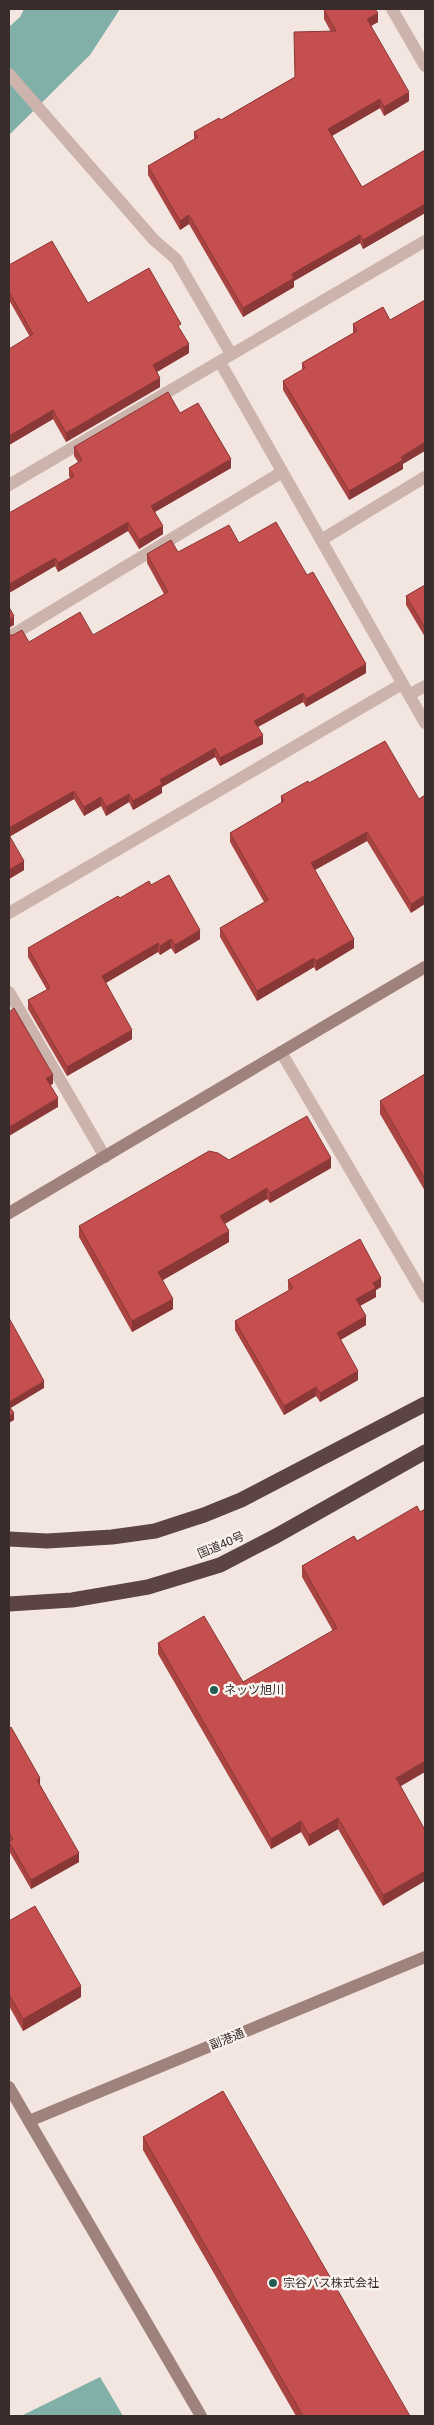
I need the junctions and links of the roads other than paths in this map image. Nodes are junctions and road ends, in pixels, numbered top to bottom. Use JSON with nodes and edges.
{"nodes":[{"id":1,"x":392,"y":9,"type":"edge"},
{"id":2,"x":421,"y":48,"type":"edge"},
{"id":3,"x":425,"y":66,"type":"edge"},
{"id":4,"x":9,"y":74,"type":"edge"},
{"id":5,"x":425,"y":241,"type":"edge"},
{"id":6,"x":231,"y":354,"type":"junction"},
{"id":7,"x":220,"y":362,"type":"junction"},
{"id":8,"x":282,"y":472,"type":"junction"},
{"id":9,"x":425,"y":477,"type":"edge"},
{"id":10,"x":9,"y":485,"type":"edge"},
{"id":11,"x":321,"y":540,"type":"junction"},
{"id":12,"x":9,"y":637,"type":"edge"},
{"id":13,"x":402,"y":684,"type":"junction"},
{"id":14,"x":425,"y":686,"type":"edge"},
{"id":15,"x":409,"y":695,"type":"junction"},
{"id":16,"x":425,"y":723,"type":"edge"},
{"id":17,"x":9,"y":913,"type":"edge"},
{"id":18,"x":425,"y":967,"type":"edge"},
{"id":19,"x":9,"y":992,"type":"edge"},
{"id":20,"x":281,"y":1052,"type":"junction"},
{"id":21,"x":105,"y":1157,"type":"junction"},
{"id":22,"x":9,"y":1213,"type":"edge"},
{"id":23,"x":425,"y":1297,"type":"edge"},
{"id":24,"x":425,"y":1404,"type":"edge"},
{"id":25,"x":425,"y":1452,"type":"edge"},
{"id":26,"x":9,"y":1539,"type":"edge"},
{"id":27,"x":9,"y":1604,"type":"edge"},
{"id":28,"x":425,"y":1957,"type":"edge"},
{"id":29,"x":9,"y":2086,"type":"edge"},
{"id":30,"x":29,"y":2120,"type":"junction"},
{"id":31,"x":201,"y":2416,"type":"edge"}],
"edges":[{"from":1,"to":2,"type":"street"},
{"from":2,"to":3,"type":"street"},
{"from":4,"to":6,"type":"street"},
{"from":5,"to":6,"type":"street"},
{"from":6,"to":7,"type":"street"},
{"from":7,"to":8,"type":"street"},
{"from":7,"to":10,"type":"street"},
{"from":8,"to":11,"type":"street"},
{"from":8,"to":12,"type":"street"},
{"from":9,"to":11,"type":"street"},
{"from":11,"to":13,"type":"street"},
{"from":13,"to":15,"type":"street"},
{"from":13,"to":17,"type":"street"},
{"from":14,"to":15,"type":"street"},
{"from":15,"to":16,"type":"street"},
{"from":18,"to":20,"type":"street"},
{"from":19,"to":21,"type":"street"},
{"from":20,"to":21,"type":"street"},
{"from":20,"to":23,"type":"street"},
{"from":21,"to":22,"type":"street"},
{"from":24,"to":26,"type":"highway"},
{"from":25,"to":27,"type":"highway","name":"国道40号"},
{"from":28,"to":30,"type":"street","name":"副港通"},
{"from":29,"to":30,"type":"street"},
{"from":30,"to":31,"type":"street"}]}
